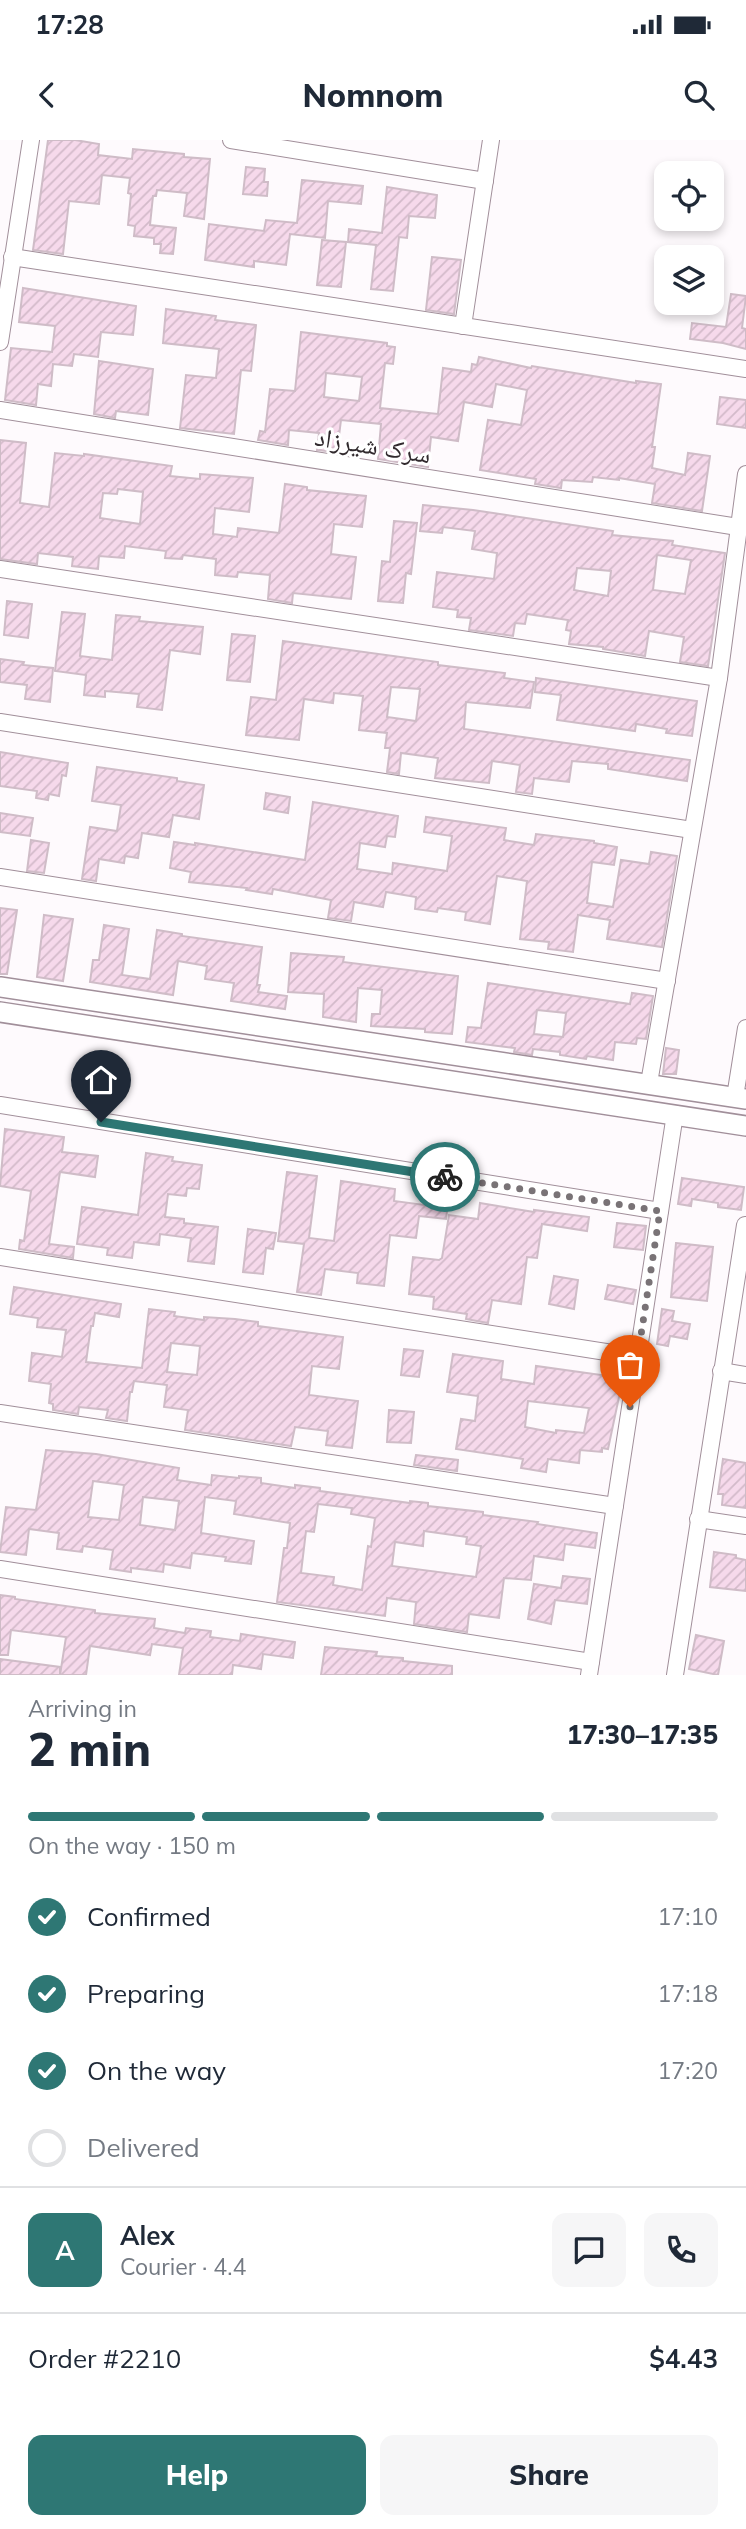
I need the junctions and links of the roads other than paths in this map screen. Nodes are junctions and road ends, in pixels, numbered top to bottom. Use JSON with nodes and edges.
{"nodes":[{"id":1,"x":31,"y":140,"type":"edge"},
{"id":2,"x":231,"y":140,"type":"edge"},
{"id":3,"x":491,"y":140,"type":"edge"},
{"id":4,"x":485,"y":181,"type":"junction"},
{"id":5,"x":12,"y":257,"type":"junction"},
{"id":6,"x":463,"y":326,"type":"junction"},
{"id":7,"x":0,"y":342,"type":"edge"},
{"id":8,"x":746,"y":369,"type":"edge"},
{"id":9,"x":0,"y":410,"type":"edge"},
{"id":10,"x":746,"y":474,"type":"edge"},
{"id":11,"x":738,"y":527,"type":"junction"},
{"id":12,"x":0,"y":569,"type":"edge"},
{"id":13,"x":719,"y":678,"type":"junction"},
{"id":14,"x":0,"y":722,"type":"edge"},
{"id":15,"x":692,"y":831,"type":"junction"},
{"id":16,"x":0,"y":877,"type":"edge"},
{"id":17,"x":667,"y":981,"type":"junction"},
{"id":18,"x":0,"y":987,"type":"edge"},
{"id":19,"x":0,"y":1012,"type":"edge"},
{"id":20,"x":746,"y":1028,"type":"edge"},
{"id":21,"x":614,"y":1078,"type":"junction"},
{"id":22,"x":649,"y":1083,"type":"junction"},
{"id":23,"x":740,"y":1098,"type":"edge"},
{"id":24,"x":610,"y":1104,"type":"junction"},
{"id":25,"x":0,"y":1105,"type":"edge"},
{"id":26,"x":674,"y":1114,"type":"junction"},
{"id":27,"x":746,"y":1126,"type":"edge"},
{"id":28,"x":660,"y":1211,"type":"junction"},
{"id":29,"x":746,"y":1222,"type":"edge"},
{"id":30,"x":0,"y":1257,"type":"edge"},
{"id":31,"x":638,"y":1357,"type":"junction"},
{"id":32,"x":720,"y":1371,"type":"junction"},
{"id":33,"x":746,"y":1375,"type":"edge"},
{"id":34,"x":0,"y":1413,"type":"edge"},
{"id":35,"x":615,"y":1506,"type":"junction"},
{"id":36,"x":698,"y":1519,"type":"junction"},
{"id":37,"x":746,"y":1526,"type":"edge"},
{"id":38,"x":0,"y":1569,"type":"edge"},
{"id":39,"x":590,"y":1668,"type":"edge"},
{"id":40,"x":675,"y":1675,"type":"edge"}],
"edges":[{"from":1,"to":5,"type":"street"},
{"from":2,"to":4,"type":"street"},
{"from":3,"to":4,"type":"street"},
{"from":4,"to":6,"type":"street"},
{"from":5,"to":6,"type":"street"},
{"from":5,"to":7,"type":"street"},
{"from":6,"to":8,"type":"street"},
{"from":9,"to":11,"type":"street","name":"سرک شیرزاد"},
{"from":10,"to":11,"type":"street"},
{"from":11,"to":13,"type":"street"},
{"from":12,"to":13,"type":"street"},
{"from":13,"to":15,"type":"street"},
{"from":14,"to":15,"type":"street"},
{"from":15,"to":17,"type":"street"},
{"from":16,"to":17,"type":"street"},
{"from":17,"to":22,"type":"street"},
{"from":18,"to":21,"type":"street"},
{"from":19,"to":24,"type":"street"},
{"from":20,"to":23,"type":"street"},
{"from":21,"to":22,"type":"street"},
{"from":21,"to":24,"type":"street"},
{"from":22,"to":23,"type":"street"},
{"from":24,"to":26,"type":"street"},
{"from":25,"to":28,"type":"street"},
{"from":26,"to":27,"type":"street"},
{"from":26,"to":28,"type":"street"},
{"from":28,"to":31,"type":"street"},
{"from":29,"to":32,"type":"street"},
{"from":30,"to":31,"type":"street"},
{"from":31,"to":35,"type":"street"},
{"from":32,"to":33,"type":"street"},
{"from":32,"to":36,"type":"street"},
{"from":34,"to":35,"type":"street"},
{"from":35,"to":39,"type":"street"},
{"from":36,"to":37,"type":"street"},
{"from":36,"to":40,"type":"street"},
{"from":38,"to":39,"type":"street"}]}
